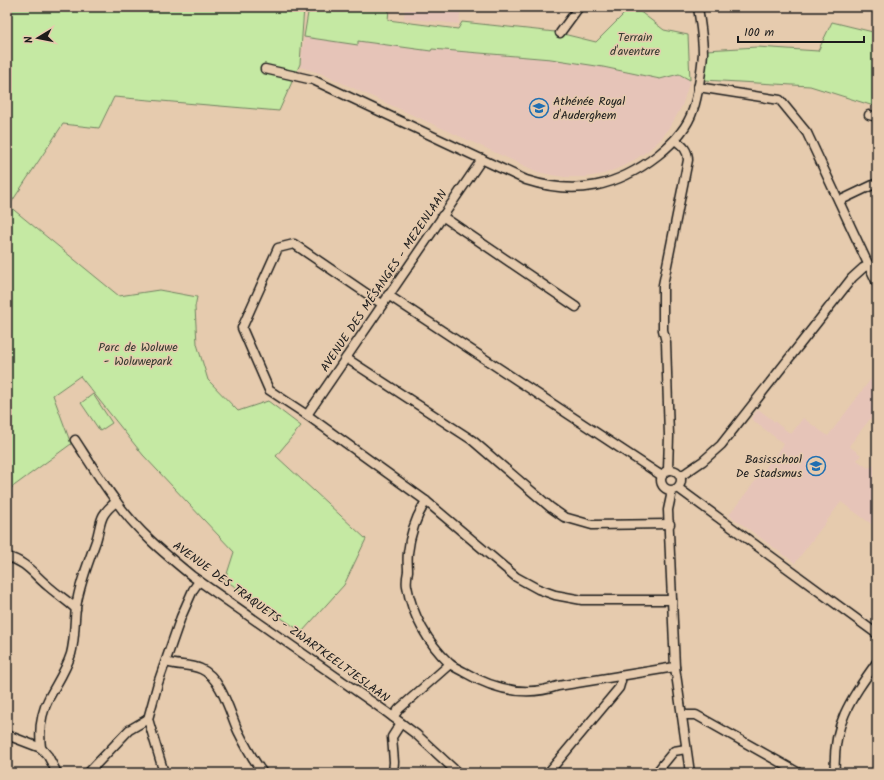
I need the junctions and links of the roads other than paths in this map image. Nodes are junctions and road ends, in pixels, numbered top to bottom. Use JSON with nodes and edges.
{"nodes":[{"id":1,"x":579,"y":7,"type":"edge"},
{"id":2,"x":698,"y":7,"type":"edge"},
{"id":3,"x":560,"y":33,"type":"dead end"},
{"id":4,"x":265,"y":69,"type":"dead end"},
{"id":5,"x":698,"y":87,"type":"junction"},
{"id":6,"x":676,"y":140,"type":"junction"},
{"id":7,"x":482,"y":159,"type":"junction"},
{"id":8,"x":877,"y":183,"type":"edge"},
{"id":9,"x":839,"y":201,"type":"junction"},
{"id":10,"x":442,"y":216,"type":"junction"},
{"id":11,"x":869,"y":265,"type":"junction"},
{"id":12,"x":877,"y":283,"type":"edge"},
{"id":13,"x":388,"y":295,"type":"junction"},
{"id":14,"x":382,"y":304,"type":"junction"},
{"id":15,"x":576,"y":307,"type":"dead end"},
{"id":16,"x":346,"y":358,"type":"junction"},
{"id":17,"x":306,"y":415,"type":"junction"},
{"id":18,"x":74,"y":440,"type":"dead end"},
{"id":19,"x":665,"y":473,"type":"junction"},
{"id":20,"x":681,"y":476,"type":"junction"},
{"id":21,"x":674,"y":490,"type":"junction"},
{"id":22,"x":426,"y":501,"type":"junction"},
{"id":23,"x":116,"y":502,"type":"junction"},
{"id":24,"x":670,"y":524,"type":"junction"},
{"id":25,"x":7,"y":557,"type":"edge"},
{"id":26,"x":199,"y":581,"type":"junction"},
{"id":27,"x":672,"y":600,"type":"junction"},
{"id":28,"x":76,"y":609,"type":"junction"},
{"id":29,"x":877,"y":634,"type":"edge"},
{"id":30,"x":166,"y":662,"type":"junction"},
{"id":31,"x":877,"y":662,"type":"edge"},
{"id":32,"x":450,"y":664,"type":"junction"},
{"id":33,"x":674,"y":667,"type":"junction"},
{"id":34,"x":620,"y":676,"type":"junction"},
{"id":35,"x":682,"y":715,"type":"junction"},
{"id":36,"x":393,"y":717,"type":"junction"},
{"id":37,"x":148,"y":719,"type":"junction"},
{"id":38,"x":401,"y":723,"type":"junction"},
{"id":39,"x":7,"y":735,"type":"edge"},
{"id":40,"x":41,"y":748,"type":"junction"},
{"id":41,"x":686,"y":749,"type":"junction"},
{"id":42,"x":57,"y":773,"type":"edge"},
{"id":43,"x":88,"y":773,"type":"edge"},
{"id":44,"x":164,"y":773,"type":"edge"},
{"id":45,"x":263,"y":773,"type":"edge"},
{"id":46,"x":393,"y":773,"type":"edge"},
{"id":47,"x":458,"y":773,"type":"edge"},
{"id":48,"x":548,"y":773,"type":"edge"},
{"id":49,"x":656,"y":773,"type":"edge"},
{"id":50,"x":690,"y":773,"type":"edge"},
{"id":51,"x":799,"y":773,"type":"edge"},
{"id":52,"x":835,"y":773,"type":"edge"}],
"edges":[{"from":1,"to":3,"type":"street"},
{"from":2,"to":5,"type":"street"},
{"from":4,"to":7,"type":"street"},
{"from":5,"to":6,"type":"street"},
{"from":5,"to":9,"type":"street"},
{"from":6,"to":7,"type":"street"},
{"from":6,"to":19,"type":"street"},
{"from":7,"to":10,"type":"street","name":"AVENUE DES MÉSANGES - MEZENLAAN"},
{"from":8,"to":9,"type":"street"},
{"from":9,"to":11,"type":"street"},
{"from":10,"to":13,"type":"street","name":"AVENUE DES MÉSANGES - MEZENLAAN"},
{"from":10,"to":15,"type":"street"},
{"from":11,"to":12,"type":"street"},
{"from":11,"to":20,"type":"street"},
{"from":13,"to":14,"type":"street","name":"AVENUE DES MÉSANGES - MEZENLAAN"},
{"from":13,"to":19,"type":"street"},
{"from":14,"to":16,"type":"street","name":"AVENUE DES MÉSANGES - MEZENLAAN"},
{"from":14,"to":17,"type":"street"},
{"from":16,"to":17,"type":"street","name":"AVENUE DES MÉSANGES - MEZENLAAN"},
{"from":16,"to":24,"type":"street"},
{"from":17,"to":22,"type":"street"},
{"from":18,"to":23,"type":"street","name":"AVENUE DES TRAQUETS - ZWARTKEELTJESLAAN"},
{"from":19,"to":20,"type":"street"},
{"from":19,"to":21,"type":"street"},
{"from":20,"to":21,"type":"street"},
{"from":21,"to":24,"type":"street"},
{"from":21,"to":29,"type":"street"},
{"from":22,"to":27,"type":"street"},
{"from":22,"to":32,"type":"street"},
{"from":23,"to":26,"type":"street","name":"AVENUE DES TRAQUETS - ZWARTKEELTJESLAAN"},
{"from":23,"to":28,"type":"street"},
{"from":24,"to":27,"type":"street"},
{"from":25,"to":28,"type":"street"},
{"from":26,"to":30,"type":"street"},
{"from":26,"to":36,"type":"street","name":"AVENUE DES TRAQUETS - ZWARTKEELTJESLAAN"},
{"from":27,"to":33,"type":"street"},
{"from":28,"to":40,"type":"street"},
{"from":30,"to":37,"type":"street"},
{"from":30,"to":45,"type":"street"},
{"from":31,"to":52,"type":"street"},
{"from":32,"to":34,"type":"street"},
{"from":32,"to":36,"type":"street"},
{"from":33,"to":34,"type":"street"},
{"from":33,"to":35,"type":"street"},
{"from":34,"to":48,"type":"street"},
{"from":35,"to":41,"type":"street"},
{"from":35,"to":51,"type":"street"},
{"from":36,"to":38,"type":"street","name":"AVENUE DES TRAQUETS - ZWARTKEELTJESLAAN"},
{"from":37,"to":43,"type":"street"},
{"from":37,"to":44,"type":"street"},
{"from":38,"to":46,"type":"street"},
{"from":38,"to":47,"type":"street","name":"AVENUE DES TRAQUETS - ZWARTKEELTJESLAAN"},
{"from":39,"to":40,"type":"street"},
{"from":40,"to":42,"type":"street"},
{"from":41,"to":49,"type":"street"},
{"from":41,"to":50,"type":"street"}]}
